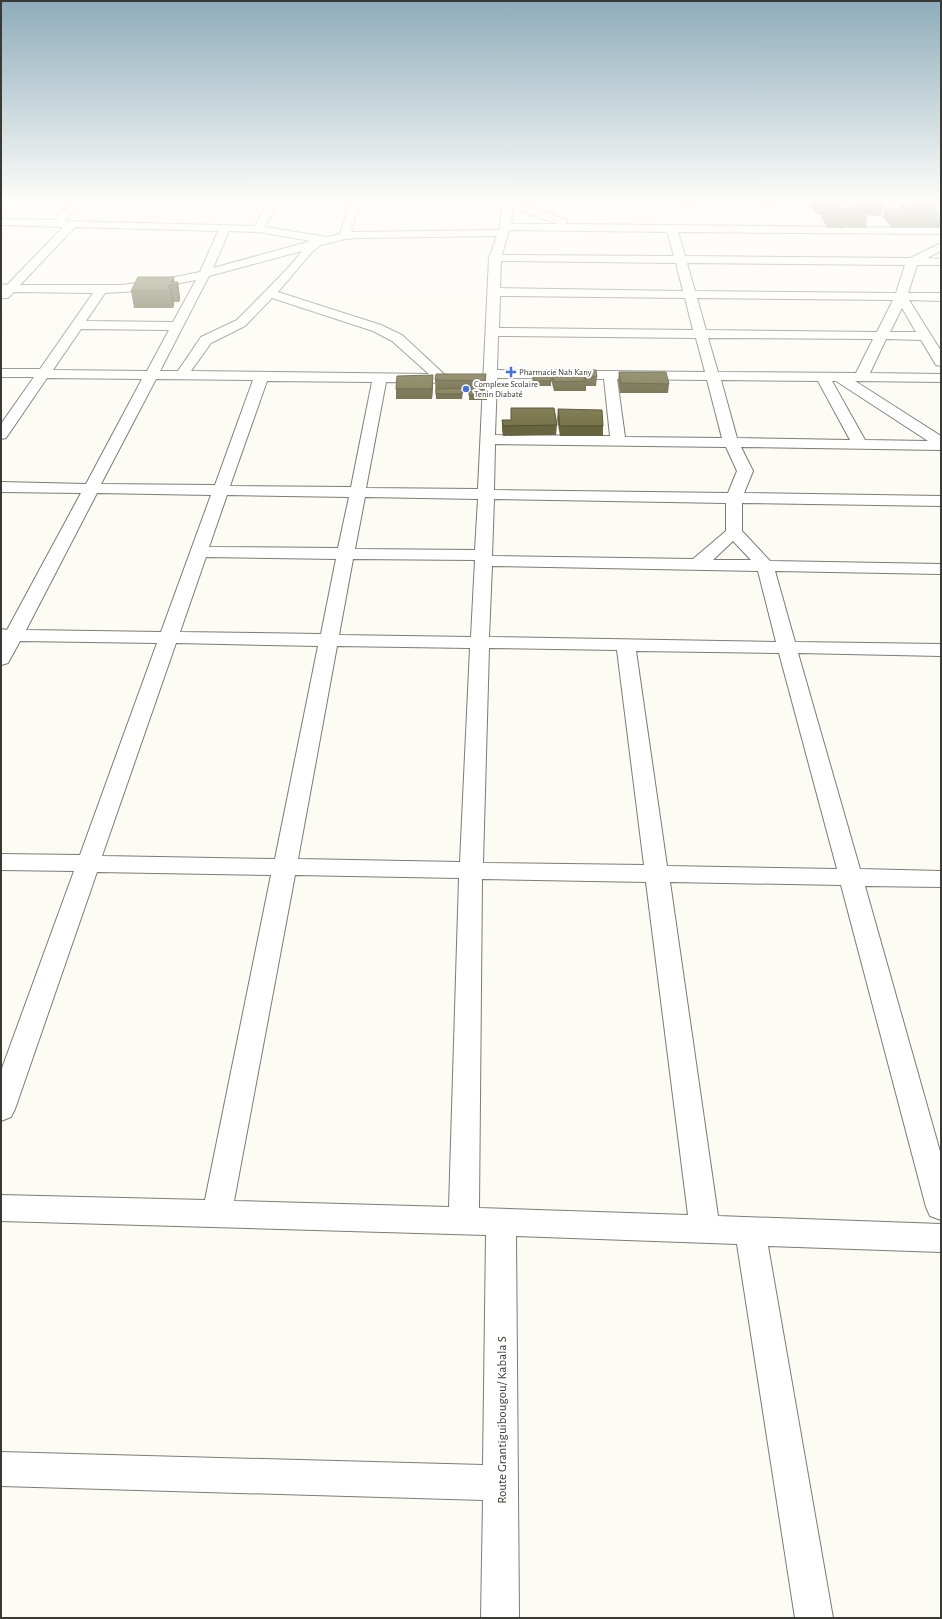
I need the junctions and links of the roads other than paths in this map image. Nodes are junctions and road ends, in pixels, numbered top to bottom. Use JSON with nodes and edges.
{"nodes":[{"id":1,"x":20,"y":275,"type":"edge"},
{"id":2,"x":198,"y":275,"type":"edge"},
{"id":3,"x":204,"y":275,"type":"edge"},
{"id":4,"x":286,"y":275,"type":"edge"},
{"id":5,"x":495,"y":275,"type":"edge"},
{"id":6,"x":685,"y":275,"type":"edge"},
{"id":7,"x":908,"y":275,"type":"edge"},
{"id":8,"x":6,"y":288,"type":"edge"},
{"id":9,"x":102,"y":289,"type":"junction"},
{"id":10,"x":494,"y":292,"type":"junction"},
{"id":11,"x":270,"y":293,"type":"junction"},
{"id":12,"x":690,"y":294,"type":"junction"},
{"id":13,"x":901,"y":297,"type":"junction"},
{"id":14,"x":941,"y":297,"type":"edge"},
{"id":15,"x":1,"y":299,"type":"edge"},
{"id":16,"x":77,"y":325,"type":"junction"},
{"id":17,"x":177,"y":326,"type":"junction"},
{"id":18,"x":492,"y":332,"type":"junction"},
{"id":19,"x":701,"y":334,"type":"junction"},
{"id":20,"x":881,"y":336,"type":"junction"},
{"id":21,"x":925,"y":336,"type":"junction"},
{"id":22,"x":941,"y":362,"type":"edge"},
{"id":23,"x":1,"y":373,"type":"edge"},
{"id":24,"x":43,"y":374,"type":"junction"},
{"id":25,"x":151,"y":375,"type":"junction"},
{"id":26,"x":610,"y":375,"type":"junction"},
{"id":27,"x":181,"y":376,"type":"junction"},
{"id":28,"x":712,"y":376,"type":"junction"},
{"id":29,"x":261,"y":377,"type":"junction"},
{"id":30,"x":491,"y":377,"type":"junction"},
{"id":31,"x":824,"y":377,"type":"junction"},
{"id":32,"x":838,"y":377,"type":"junction"},
{"id":33,"x":861,"y":377,"type":"junction"},
{"id":34,"x":380,"y":378,"type":"junction"},
{"id":35,"x":941,"y":378,"type":"edge"},
{"id":36,"x":442,"y":379,"type":"junction"},
{"id":37,"x":1,"y":435,"type":"edge"},
{"id":38,"x":489,"y":439,"type":"junction"},
{"id":39,"x":618,"y":441,"type":"junction"},
{"id":40,"x":731,"y":443,"type":"junction"},
{"id":41,"x":941,"y":444,"type":"edge"},
{"id":42,"x":860,"y":445,"type":"junction"},
{"id":43,"x":1,"y":487,"type":"edge"},
{"id":44,"x":91,"y":488,"type":"junction"},
{"id":45,"x":221,"y":490,"type":"junction"},
{"id":46,"x":358,"y":492,"type":"junction"},
{"id":47,"x":486,"y":494,"type":"junction"},
{"id":48,"x":734,"y":498,"type":"junction"},
{"id":49,"x":941,"y":501,"type":"edge"},
{"id":50,"x":734,"y":532,"type":"junction"},
{"id":51,"x":199,"y":552,"type":"junction"},
{"id":52,"x":346,"y":554,"type":"junction"},
{"id":53,"x":484,"y":558,"type":"junction"},
{"id":54,"x":697,"y":565,"type":"junction"},
{"id":55,"x":765,"y":566,"type":"junction"},
{"id":56,"x":941,"y":569,"type":"edge"},
{"id":57,"x":7,"y":635,"type":"edge"},
{"id":58,"x":168,"y":637,"type":"junction"},
{"id":59,"x":329,"y":640,"type":"junction"},
{"id":60,"x":481,"y":643,"type":"junction"},
{"id":61,"x":626,"y":645,"type":"junction"},
{"id":62,"x":787,"y":648,"type":"junction"},
{"id":63,"x":941,"y":650,"type":"edge"},
{"id":64,"x":1,"y":659,"type":"edge"},
{"id":65,"x":1,"y":862,"type":"edge"},
{"id":66,"x":88,"y":863,"type":"junction"},
{"id":67,"x":285,"y":867,"type":"junction"},
{"id":68,"x":471,"y":870,"type":"junction"},
{"id":69,"x":657,"y":874,"type":"junction"},
{"id":70,"x":850,"y":877,"type":"junction"},
{"id":71,"x":941,"y":879,"type":"edge"},
{"id":72,"x":1,"y":1109,"type":"edge"},
{"id":73,"x":1,"y":1208,"type":"edge"},
{"id":74,"x":941,"y":1208,"type":"edge"},
{"id":75,"x":217,"y":1214,"type":"junction"},
{"id":76,"x":464,"y":1221,"type":"junction"},
{"id":77,"x":501,"y":1222,"type":"junction"},
{"id":78,"x":704,"y":1229,"type":"junction"},
{"id":79,"x":750,"y":1231,"type":"junction"},
{"id":80,"x":941,"y":1238,"type":"edge"},
{"id":81,"x":1,"y":1469,"type":"edge"},
{"id":82,"x":501,"y":1483,"type":"junction"},
{"id":83,"x":500,"y":1618,"type":"edge"},
{"id":84,"x":814,"y":1618,"type":"edge"}],
"edges":[{"from":1,"to":8,"type":"street"},
{"from":2,"to":9,"type":"street"},
{"from":3,"to":17,"type":"street"},
{"from":4,"to":11,"type":"street"},
{"from":5,"to":10,"type":"street"},
{"from":6,"to":12,"type":"street"},
{"from":7,"to":13,"type":"street"},
{"from":8,"to":9,"type":"street"},
{"from":8,"to":15,"type":"street"},
{"from":9,"to":16,"type":"street"},
{"from":10,"to":12,"type":"street"},
{"from":10,"to":18,"type":"street"},
{"from":11,"to":27,"type":"street"},
{"from":11,"to":36,"type":"street"},
{"from":12,"to":13,"type":"street"},
{"from":12,"to":19,"type":"street"},
{"from":13,"to":14,"type":"street"},
{"from":13,"to":20,"type":"street"},
{"from":13,"to":21,"type":"street"},
{"from":16,"to":17,"type":"street"},
{"from":16,"to":24,"type":"street"},
{"from":17,"to":25,"type":"street"},
{"from":18,"to":19,"type":"street"},
{"from":18,"to":30,"type":"street"},
{"from":19,"to":20,"type":"street"},
{"from":19,"to":28,"type":"street"},
{"from":20,"to":21,"type":"street"},
{"from":20,"to":33,"type":"street"},
{"from":21,"to":22,"type":"street"},
{"from":23,"to":24,"type":"street"},
{"from":24,"to":25,"type":"street"},
{"from":24,"to":37,"type":"street"},
{"from":25,"to":27,"type":"street"},
{"from":25,"to":44,"type":"street"},
{"from":26,"to":28,"type":"street"},
{"from":26,"to":30,"type":"street"},
{"from":26,"to":39,"type":"street"},
{"from":27,"to":29,"type":"street"},
{"from":28,"to":31,"type":"street"},
{"from":28,"to":40,"type":"street"},
{"from":29,"to":34,"type":"street"},
{"from":29,"to":45,"type":"street"},
{"from":30,"to":36,"type":"street"},
{"from":30,"to":38,"type":"street"},
{"from":31,"to":32,"type":"street"},
{"from":31,"to":42,"type":"street"},
{"from":32,"to":33,"type":"street"},
{"from":32,"to":41,"type":"street"},
{"from":33,"to":35,"type":"street"},
{"from":34,"to":36,"type":"street"},
{"from":34,"to":46,"type":"street"},
{"from":38,"to":39,"type":"street"},
{"from":38,"to":47,"type":"street"},
{"from":39,"to":40,"type":"street"},
{"from":40,"to":42,"type":"street"},
{"from":40,"to":48,"type":"street"},
{"from":41,"to":42,"type":"street"},
{"from":43,"to":44,"type":"street"},
{"from":44,"to":45,"type":"street"},
{"from":44,"to":57,"type":"street"},
{"from":45,"to":46,"type":"street"},
{"from":45,"to":51,"type":"street"},
{"from":46,"to":47,"type":"street"},
{"from":46,"to":52,"type":"street"},
{"from":47,"to":48,"type":"street"},
{"from":47,"to":53,"type":"street"},
{"from":48,"to":49,"type":"street"},
{"from":48,"to":50,"type":"street"},
{"from":50,"to":54,"type":"street"},
{"from":50,"to":55,"type":"street"},
{"from":51,"to":52,"type":"street"},
{"from":51,"to":58,"type":"street"},
{"from":52,"to":53,"type":"street"},
{"from":52,"to":59,"type":"street"},
{"from":53,"to":54,"type":"street"},
{"from":53,"to":60,"type":"street"},
{"from":54,"to":55,"type":"street"},
{"from":55,"to":56,"type":"street"},
{"from":55,"to":62,"type":"street"},
{"from":57,"to":58,"type":"street"},
{"from":57,"to":64,"type":"street"},
{"from":58,"to":59,"type":"street"},
{"from":58,"to":66,"type":"street"},
{"from":59,"to":60,"type":"street"},
{"from":59,"to":67,"type":"street"},
{"from":60,"to":61,"type":"street"},
{"from":60,"to":68,"type":"street"},
{"from":61,"to":62,"type":"street"},
{"from":61,"to":69,"type":"street"},
{"from":62,"to":63,"type":"street"},
{"from":62,"to":70,"type":"street"},
{"from":65,"to":66,"type":"street"},
{"from":66,"to":67,"type":"street"},
{"from":66,"to":72,"type":"street"},
{"from":67,"to":68,"type":"street"},
{"from":67,"to":75,"type":"street"},
{"from":68,"to":69,"type":"street"},
{"from":68,"to":76,"type":"street"},
{"from":69,"to":70,"type":"street"},
{"from":69,"to":78,"type":"street"},
{"from":70,"to":71,"type":"street"},
{"from":70,"to":74,"type":"street"},
{"from":73,"to":75,"type":"street"},
{"from":75,"to":76,"type":"street"},
{"from":76,"to":77,"type":"street"},
{"from":77,"to":78,"type":"street"},
{"from":77,"to":82,"type":"street","name":"Route Grantiguibougou/ Kabala S"},
{"from":78,"to":79,"type":"street"},
{"from":79,"to":80,"type":"street"},
{"from":79,"to":84,"type":"street"},
{"from":81,"to":82,"type":"street"},
{"from":82,"to":83,"type":"street","name":"Route Grantiguibougou/ Kabala S"}]}
